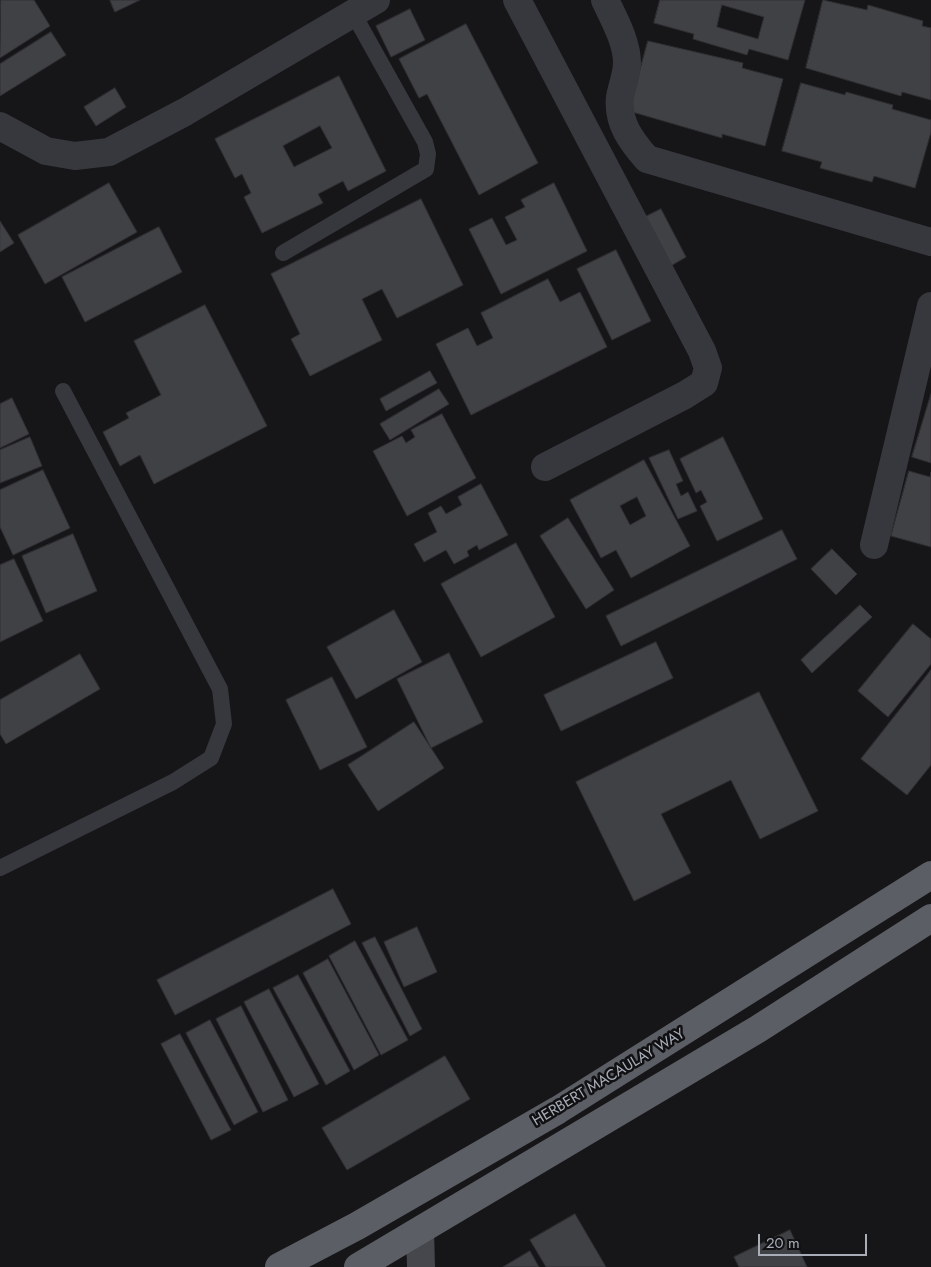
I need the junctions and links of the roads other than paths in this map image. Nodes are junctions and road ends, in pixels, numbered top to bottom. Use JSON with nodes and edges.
{"nodes":[{"id":1,"x":376,"y":0,"type":"edge"},
{"id":2,"x":517,"y":0,"type":"edge"},
{"id":3,"x":606,"y":0,"type":"edge"},
{"id":4,"x":353,"y":13,"type":"junction"},
{"id":5,"x":0,"y":126,"type":"edge"},
{"id":6,"x":931,"y":242,"type":"edge"},
{"id":7,"x":283,"y":253,"type":"dead end"},
{"id":8,"x":931,"y":306,"type":"edge"},
{"id":9,"x":63,"y":391,"type":"dead end"},
{"id":10,"x":545,"y":467,"type":"dead end"},
{"id":11,"x":874,"y":545,"type":"dead end"},
{"id":12,"x":0,"y":868,"type":"edge"},
{"id":13,"x":931,"y":875,"type":"edge"},
{"id":14,"x":931,"y":918,"type":"edge"},
{"id":15,"x":420,"y":1231,"type":"junction"},
{"id":16,"x":279,"y":1267,"type":"edge"},
{"id":17,"x":358,"y":1267,"type":"edge"},
{"id":18,"x":421,"y":1267,"type":"edge"}],
"edges":[{"from":1,"to":4,"type":"street"},
{"from":2,"to":10,"type":"street"},
{"from":3,"to":6,"type":"street"},
{"from":4,"to":5,"type":"street"},
{"from":4,"to":7,"type":"lane"},
{"from":8,"to":11,"type":"street"},
{"from":9,"to":12,"type":"lane"},
{"from":13,"to":16,"type":"highway","name":"HERBERT MACAULAY WAY"},
{"from":14,"to":15,"type":"highway"},
{"from":15,"to":17,"type":"highway"},
{"from":15,"to":18,"type":"main road"}]}
